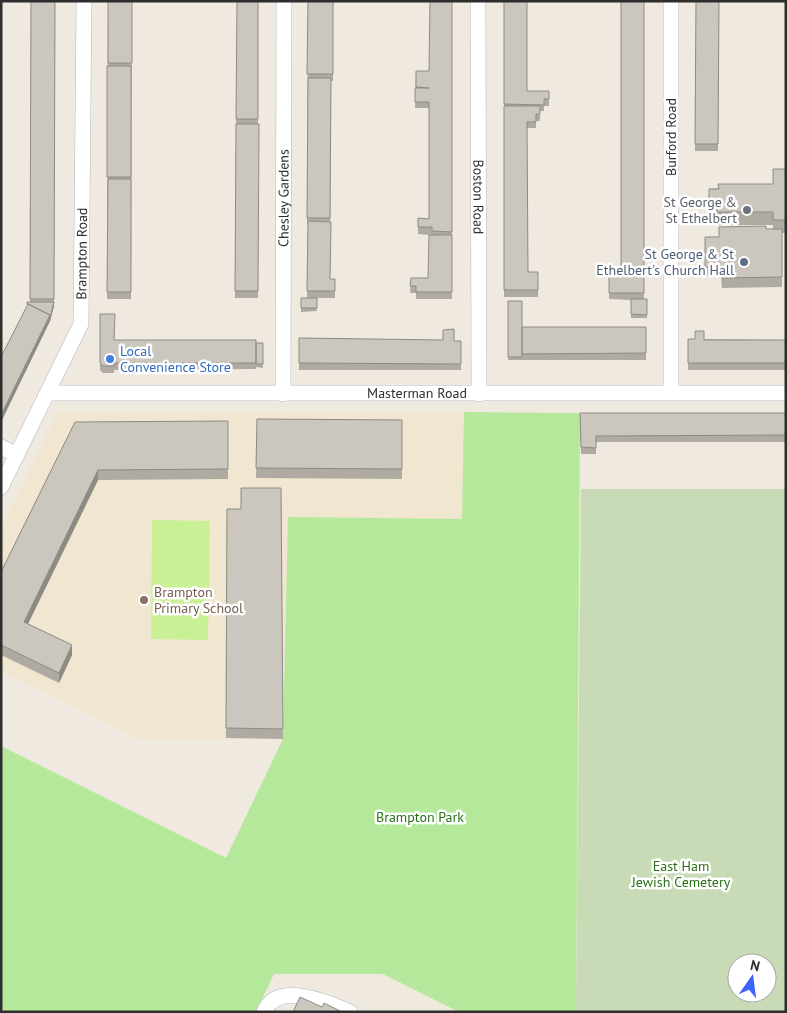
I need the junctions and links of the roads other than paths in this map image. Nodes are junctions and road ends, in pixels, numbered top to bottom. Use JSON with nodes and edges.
{"nodes":[{"id":1,"x":84,"y":1,"type":"edge"},
{"id":2,"x":284,"y":1,"type":"edge"},
{"id":3,"x":478,"y":1,"type":"edge"},
{"id":4,"x":670,"y":1,"type":"edge"},
{"id":5,"x":671,"y":392,"type":"junction"},
{"id":6,"x":48,"y":393,"type":"junction"},
{"id":7,"x":786,"y":393,"type":"edge"},
{"id":8,"x":283,"y":394,"type":"junction"},
{"id":9,"x":479,"y":394,"type":"junction"},
{"id":10,"x":1,"y":447,"type":"edge"},
{"id":11,"x":17,"y":455,"type":"junction"},
{"id":12,"x":1,"y":487,"type":"edge"},
{"id":13,"x":264,"y":1012,"type":"edge"},
{"id":14,"x":350,"y":1012,"type":"edge"}],
"edges":[{"from":1,"to":6,"type":"street","name":"Brampton Road"},
{"from":2,"to":8,"type":"street","name":"Chesley Gardens"},
{"from":3,"to":9,"type":"street","name":"Boston Road"},
{"from":4,"to":5,"type":"street","name":"Burford Road"},
{"from":5,"to":7,"type":"street","name":"Masterman Road"},
{"from":5,"to":9,"type":"street","name":"Masterman Road"},
{"from":6,"to":8,"type":"street","name":"Masterman Road"},
{"from":6,"to":11,"type":"street","name":"Brampton Road"},
{"from":8,"to":9,"type":"street","name":"Masterman Road"},
{"from":10,"to":11,"type":"street"},
{"from":11,"to":12,"type":"street","name":"Brampton Road"},
{"from":13,"to":14,"type":"street"}]}
